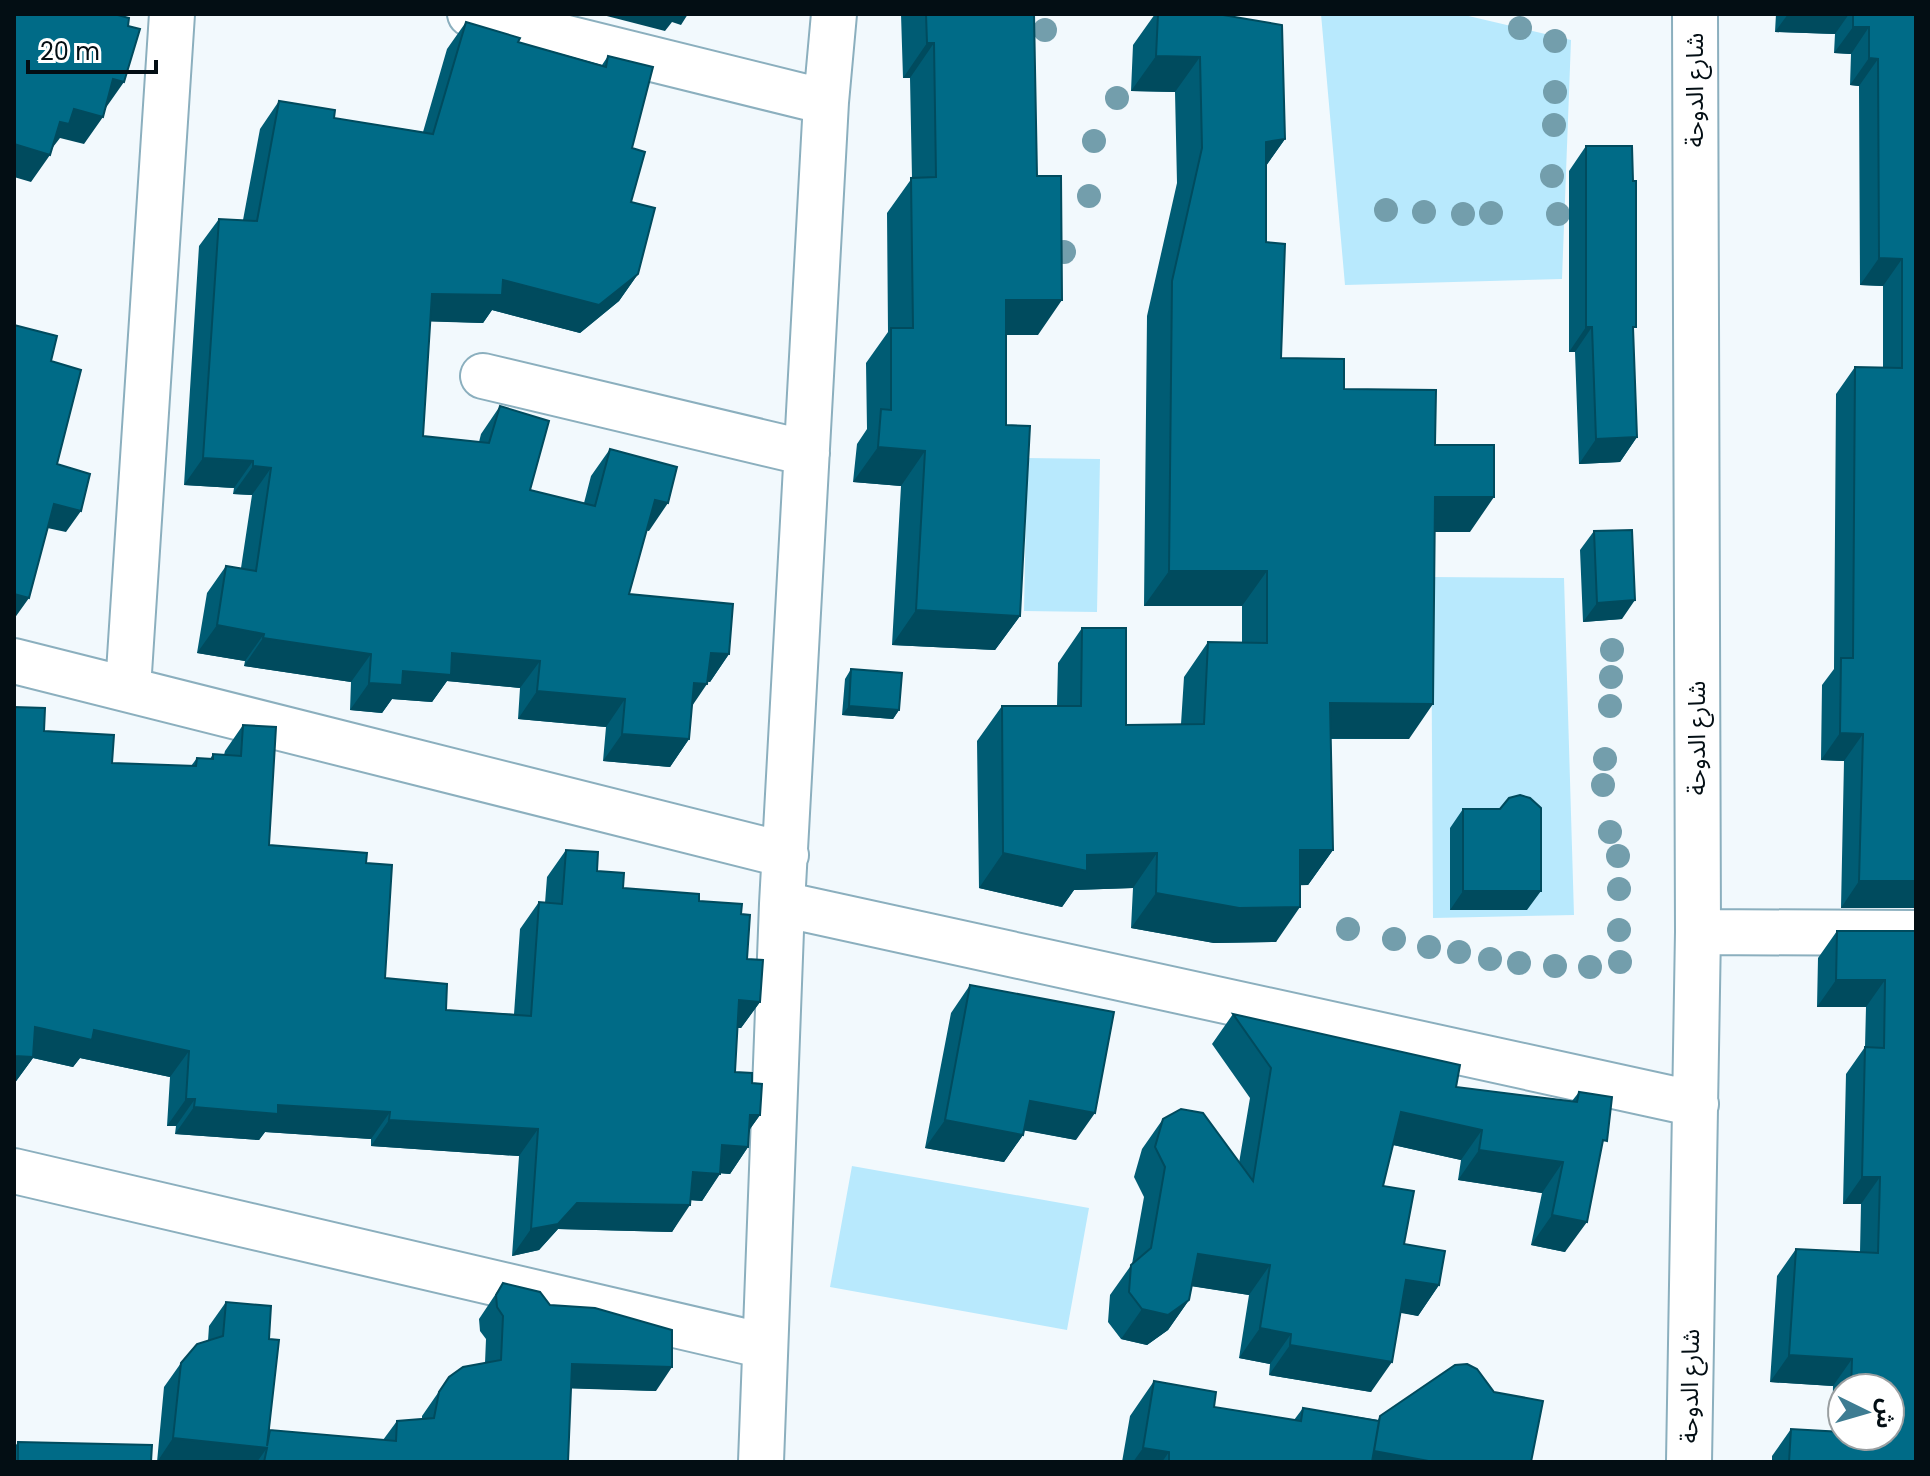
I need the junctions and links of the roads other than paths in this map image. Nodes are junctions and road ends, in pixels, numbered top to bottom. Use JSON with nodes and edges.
{"nodes":[{"id":1,"x":172,"y":14,"type":"edge"},
{"id":2,"x":470,"y":14,"type":"edge"},
{"id":3,"x":834,"y":14,"type":"edge"},
{"id":4,"x":1694,"y":14,"type":"edge"},
{"id":5,"x":826,"y":102,"type":"junction"},
{"id":6,"x":483,"y":376,"type":"dead end"},
{"id":7,"x":807,"y":453,"type":"junction"},
{"id":8,"x":14,"y":661,"type":"edge"},
{"id":9,"x":128,"y":688,"type":"junction"},
{"id":10,"x":786,"y":855,"type":"junction"},
{"id":11,"x":782,"y":904,"type":"junction"},
{"id":12,"x":1698,"y":932,"type":"junction"},
{"id":13,"x":1916,"y":933,"type":"edge"},
{"id":14,"x":1696,"y":1104,"type":"junction"},
{"id":15,"x":14,"y":1171,"type":"edge"},
{"id":16,"x":765,"y":1346,"type":"junction"},
{"id":17,"x":761,"y":1462,"type":"edge"},
{"id":18,"x":1689,"y":1462,"type":"edge"}],
"edges":[{"from":1,"to":9,"type":"street"},
{"from":2,"to":5,"type":"street"},
{"from":3,"to":5,"type":"street"},
{"from":4,"to":12,"type":"street","name":"شارع الدوحة"},
{"from":5,"to":7,"type":"street"},
{"from":6,"to":7,"type":"street"},
{"from":7,"to":10,"type":"street"},
{"from":8,"to":9,"type":"street"},
{"from":9,"to":10,"type":"street"},
{"from":10,"to":11,"type":"street"},
{"from":11,"to":14,"type":"street"},
{"from":11,"to":16,"type":"street"},
{"from":12,"to":13,"type":"street"},
{"from":12,"to":14,"type":"street","name":"شارع الدوحة"},
{"from":14,"to":18,"type":"street","name":"شارع الدوحة"},
{"from":15,"to":16,"type":"street"},
{"from":16,"to":17,"type":"street"}]}
